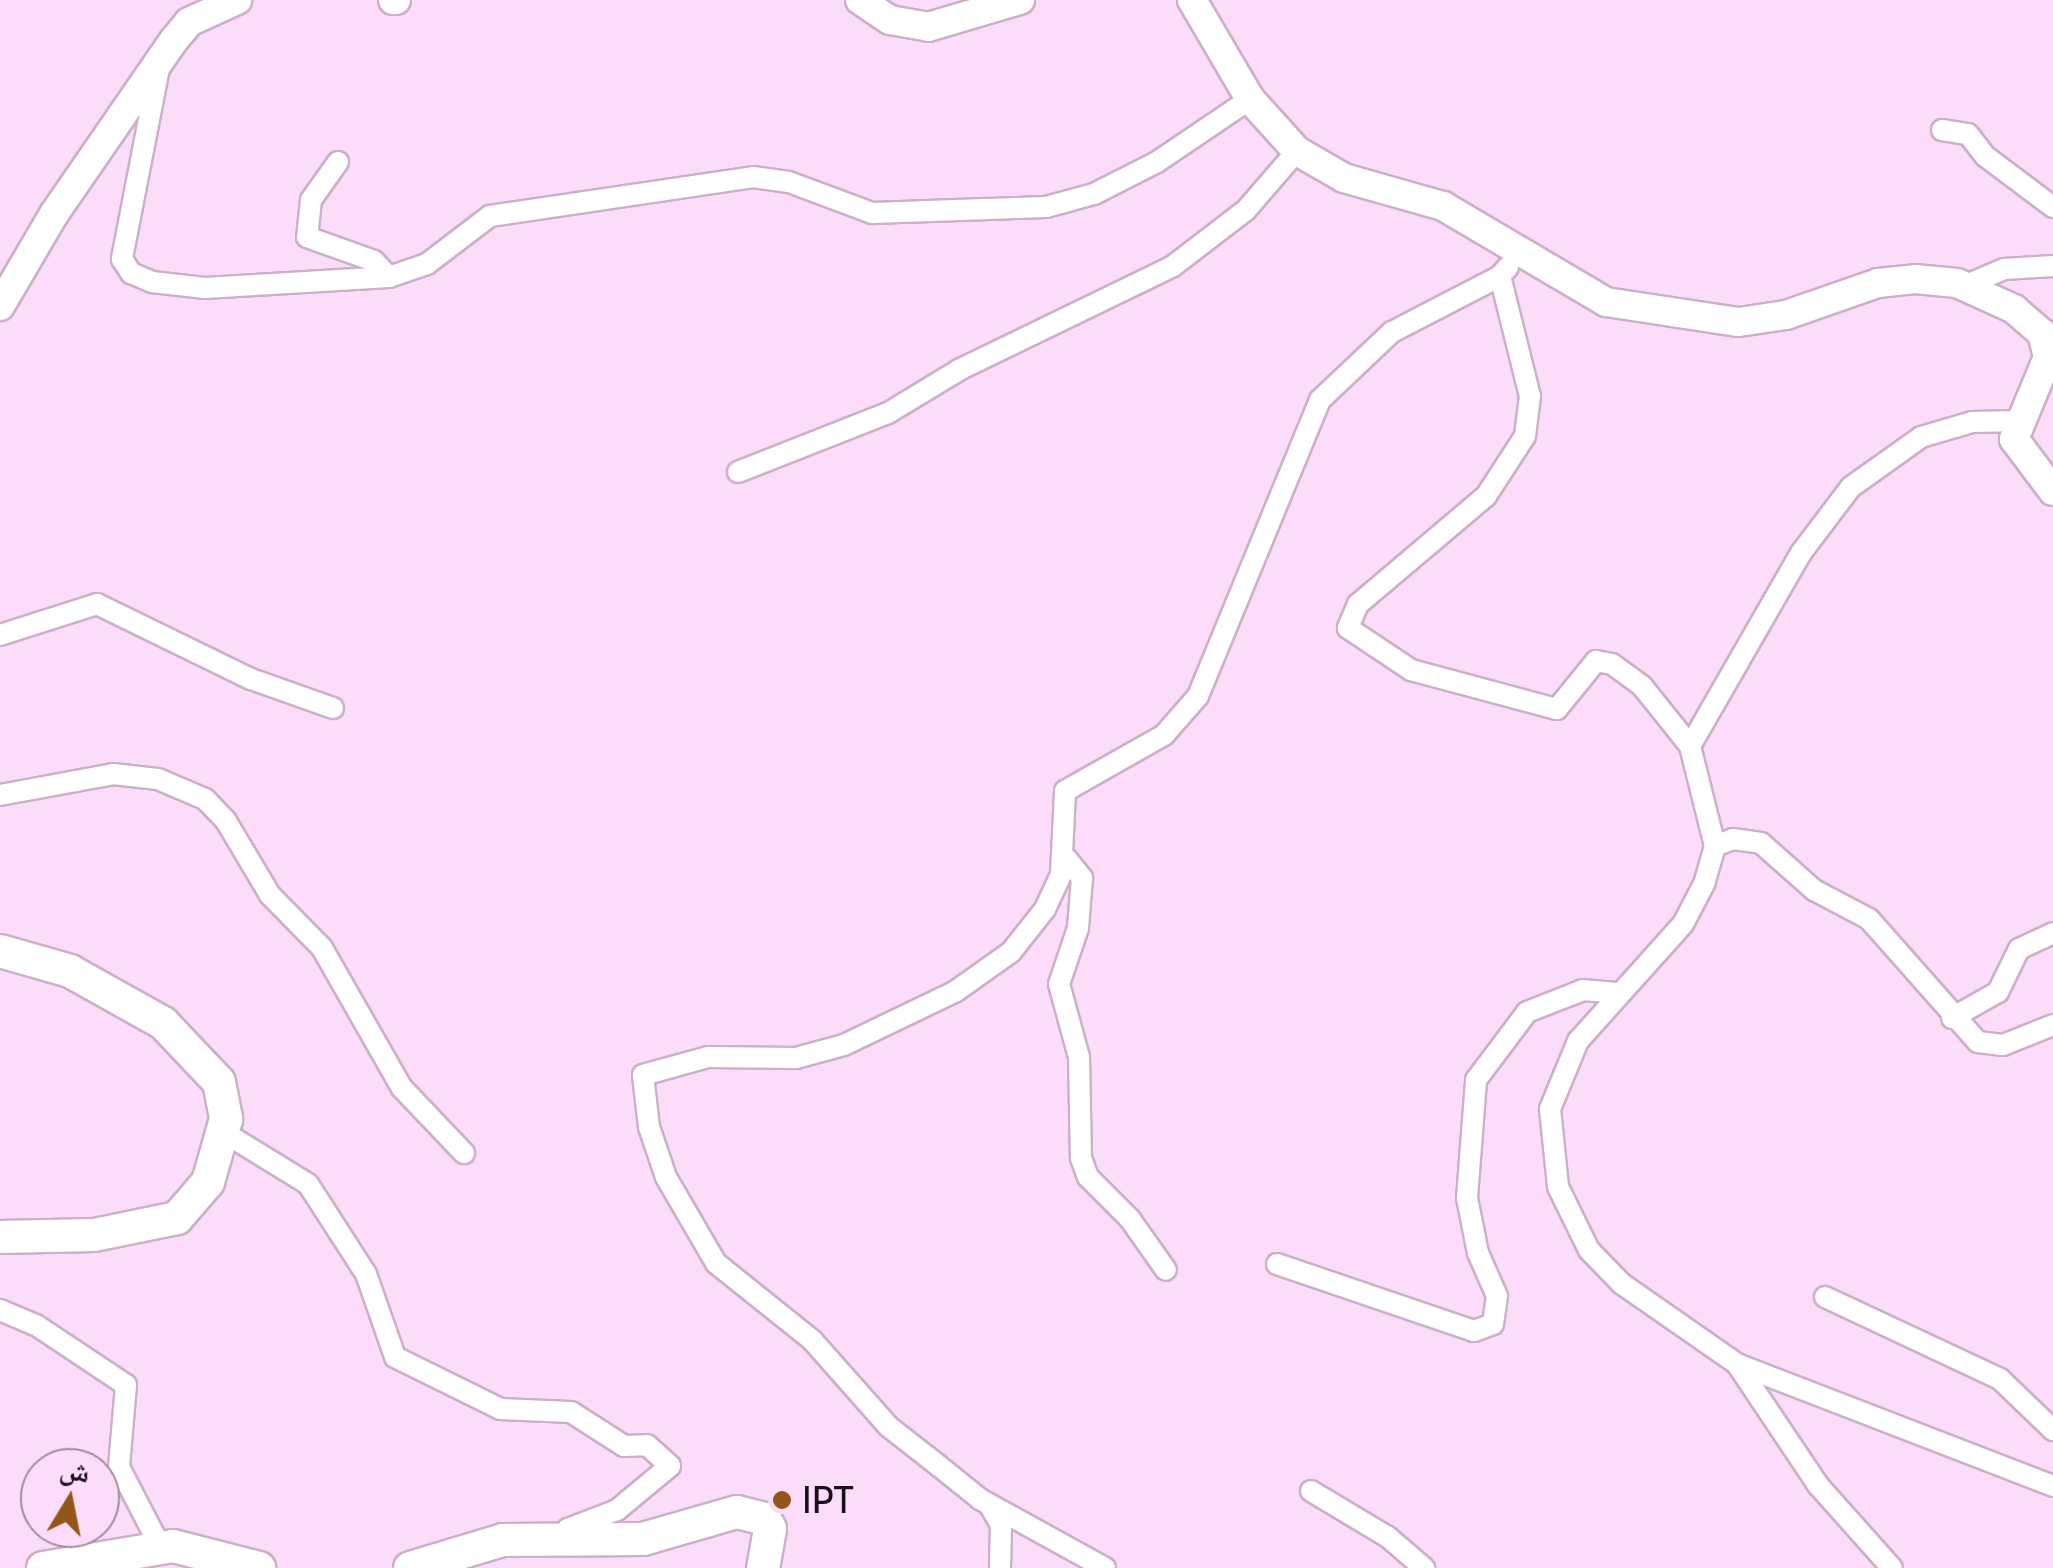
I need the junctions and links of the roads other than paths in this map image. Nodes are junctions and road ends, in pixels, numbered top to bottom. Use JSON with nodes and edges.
{"nodes":[{"id":1,"x":237,"y":0,"type":"edge"},
{"id":2,"x":860,"y":0,"type":"edge"},
{"id":3,"x":1020,"y":0,"type":"edge"},
{"id":4,"x":1192,"y":0,"type":"edge"},
{"id":5,"x":159,"y":66,"type":"junction"},
{"id":6,"x":1250,"y":99,"type":"junction"},
{"id":7,"x":1942,"y":130,"type":"dead end"},
{"id":8,"x":1297,"y":151,"type":"junction"},
{"id":9,"x":338,"y":162,"type":"dead end"},
{"id":10,"x":2053,"y":207,"type":"edge"},
{"id":11,"x":1509,"y":265,"type":"junction"},
{"id":12,"x":2053,"y":266,"type":"edge"},
{"id":13,"x":389,"y":277,"type":"junction"},
{"id":14,"x":1964,"y":286,"type":"junction"},
{"id":15,"x":0,"y":306,"type":"edge"},
{"id":16,"x":2021,"y":421,"type":"junction"},
{"id":17,"x":738,"y":472,"type":"dead end"},
{"id":18,"x":2053,"y":491,"type":"edge"},
{"id":19,"x":0,"y":636,"type":"edge"},
{"id":20,"x":333,"y":708,"type":"dead end"},
{"id":21,"x":1690,"y":746,"type":"junction"},
{"id":22,"x":0,"y":794,"type":"edge"},
{"id":23,"x":1714,"y":846,"type":"junction"},
{"id":24,"x":1066,"y":858,"type":"junction"},
{"id":25,"x":2053,"y":933,"type":"edge"},
{"id":26,"x":0,"y":951,"type":"edge"},
{"id":27,"x":1616,"y":994,"type":"junction"},
{"id":28,"x":1952,"y":1018,"type":"junction"},
{"id":29,"x":2053,"y":1024,"type":"edge"},
{"id":30,"x":225,"y":1133,"type":"junction"},
{"id":31,"x":464,"y":1153,"type":"dead end"},
{"id":32,"x":0,"y":1238,"type":"edge"},
{"id":33,"x":1277,"y":1264,"type":"dead end"},
{"id":34,"x":1166,"y":1270,"type":"dead end"},
{"id":35,"x":1825,"y":1297,"type":"dead end"},
{"id":36,"x":0,"y":1310,"type":"edge"},
{"id":37,"x":1737,"y":1364,"type":"junction"},
{"id":38,"x":2053,"y":1430,"type":"edge"},
{"id":39,"x":2053,"y":1486,"type":"edge"},
{"id":40,"x":1311,"y":1490,"type":"dead end"},
{"id":41,"x":980,"y":1498,"type":"junction"},
{"id":42,"x":575,"y":1542,"type":"junction"},
{"id":43,"x":160,"y":1546,"type":"junction"},
{"id":44,"x":43,"y":1568,"type":"edge"},
{"id":45,"x":258,"y":1568,"type":"edge"},
{"id":46,"x":410,"y":1568,"type":"edge"},
{"id":47,"x":763,"y":1568,"type":"edge"},
{"id":48,"x":1000,"y":1568,"type":"edge"},
{"id":49,"x":1105,"y":1568,"type":"edge"},
{"id":50,"x":1424,"y":1568,"type":"edge"},
{"id":51,"x":1892,"y":1568,"type":"edge"}],
"edges":[{"from":1,"to":5,"type":"street"},
{"from":2,"to":3,"type":"street"},
{"from":4,"to":6,"type":"street"},
{"from":5,"to":13,"type":"street"},
{"from":5,"to":15,"type":"street"},
{"from":6,"to":8,"type":"street"},
{"from":6,"to":13,"type":"street"},
{"from":7,"to":10,"type":"street"},
{"from":8,"to":11,"type":"street"},
{"from":8,"to":17,"type":"street"},
{"from":9,"to":13,"type":"street"},
{"from":11,"to":14,"type":"street"},
{"from":11,"to":21,"type":"street"},
{"from":11,"to":24,"type":"street"},
{"from":12,"to":14,"type":"street"},
{"from":14,"to":16,"type":"street"},
{"from":16,"to":18,"type":"street"},
{"from":16,"to":21,"type":"street"},
{"from":19,"to":20,"type":"street"},
{"from":21,"to":23,"type":"street"},
{"from":22,"to":31,"type":"street"},
{"from":23,"to":27,"type":"street"},
{"from":23,"to":28,"type":"street"},
{"from":24,"to":34,"type":"street"},
{"from":24,"to":41,"type":"street"},
{"from":25,"to":28,"type":"street"},
{"from":26,"to":30,"type":"main road"},
{"from":27,"to":33,"type":"street"},
{"from":27,"to":37,"type":"street"},
{"from":28,"to":29,"type":"street"},
{"from":30,"to":32,"type":"main road"},
{"from":30,"to":42,"type":"street"},
{"from":35,"to":38,"type":"street"},
{"from":36,"to":43,"type":"street"},
{"from":37,"to":39,"type":"street"},
{"from":37,"to":51,"type":"street"},
{"from":40,"to":50,"type":"street"},
{"from":41,"to":48,"type":"street"},
{"from":41,"to":49,"type":"street"},
{"from":42,"to":46,"type":"main road"},
{"from":42,"to":47,"type":"main road"},
{"from":43,"to":44,"type":"main road"},
{"from":43,"to":45,"type":"main road"}]}
